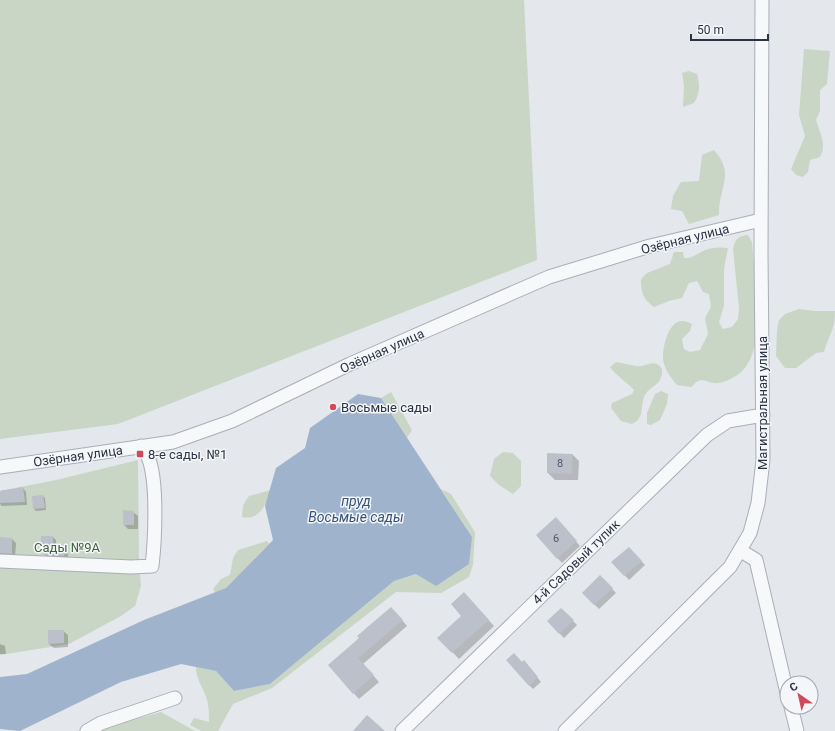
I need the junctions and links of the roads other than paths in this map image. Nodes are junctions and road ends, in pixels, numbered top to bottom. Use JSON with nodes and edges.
{"nodes":[{"id":1,"x":762,"y":0,"type":"edge"},
{"id":2,"x":761,"y":220,"type":"junction"},
{"id":3,"x":763,"y":415,"type":"junction"},
{"id":4,"x":141,"y":446,"type":"junction"},
{"id":5,"x":0,"y":467,"type":"edge"},
{"id":6,"x":741,"y":551,"type":"junction"},
{"id":7,"x":0,"y":561,"type":"edge"},
{"id":8,"x":783,"y":675,"type":"edge"},
{"id":9,"x":175,"y":698,"type":"dead end"},
{"id":10,"x":793,"y":715,"type":"edge"},
{"id":11,"x":87,"y":731,"type":"edge"},
{"id":12,"x":402,"y":731,"type":"edge"},
{"id":13,"x":565,"y":731,"type":"edge"},
{"id":14,"x":797,"y":731,"type":"edge"}],
"edges":[{"from":1,"to":2,"type":"street","name":"Магистральная улица"},
{"from":2,"to":3,"type":"street","name":"Магистральная улица"},
{"from":2,"to":4,"type":"street","name":"Озёрная улица"},
{"from":3,"to":6,"type":"street","name":"Магистральная улица"},
{"from":3,"to":12,"type":"street","name":"4-й Садовый тупик"},
{"from":4,"to":5,"type":"street","name":"Озёрная улица"},
{"from":4,"to":7,"type":"street"},
{"from":6,"to":8,"type":"street"},
{"from":6,"to":13,"type":"street","name":"Магистральная улица"},
{"from":9,"to":11,"type":"street"},
{"from":10,"to":14,"type":"street"}]}
